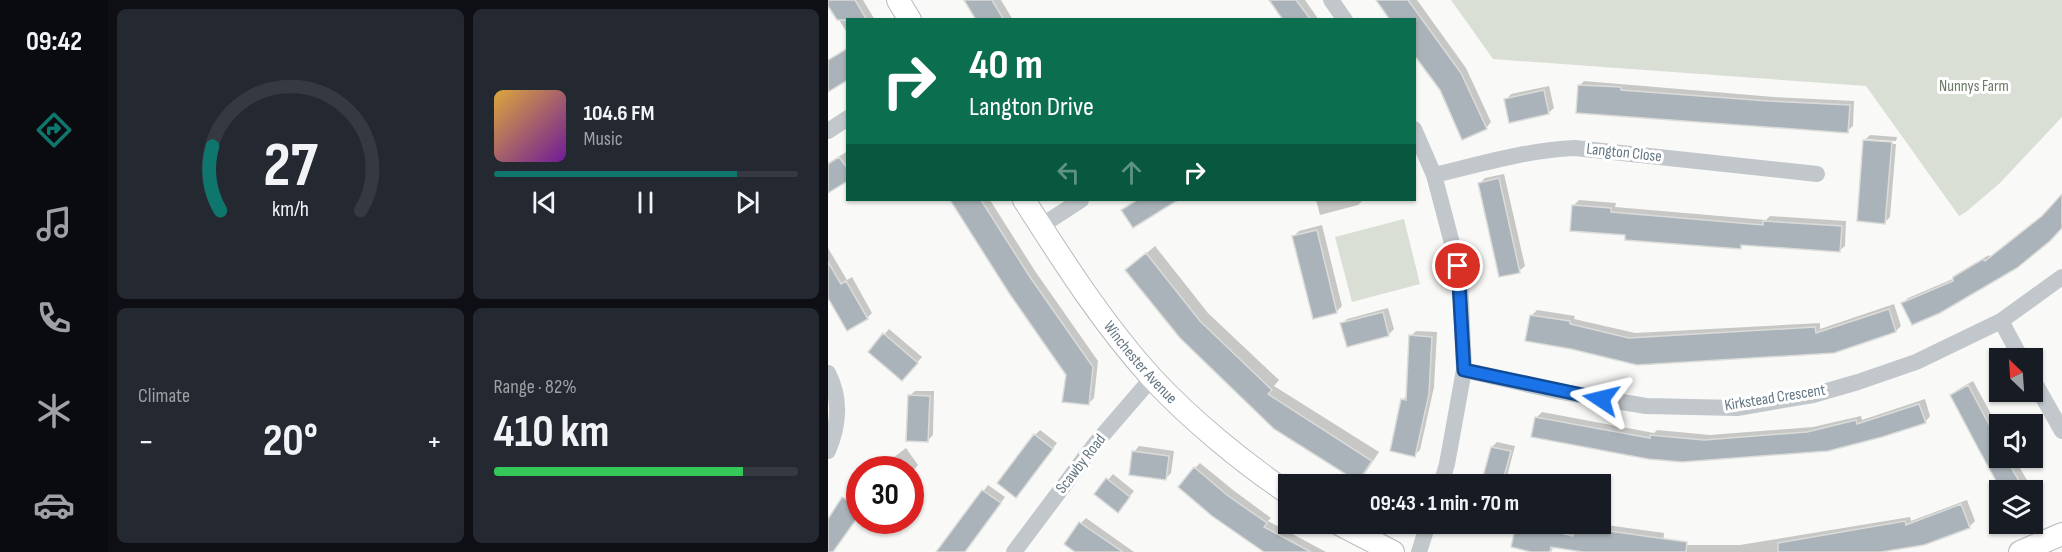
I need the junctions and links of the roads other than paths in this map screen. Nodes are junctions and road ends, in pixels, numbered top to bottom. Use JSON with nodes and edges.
{"nodes":[{"id":1,"x":898,"y":0,"type":"edge"},
{"id":2,"x":1331,"y":0,"type":"edge"},
{"id":3,"x":909,"y":18,"type":"edge"},
{"id":4,"x":1344,"y":18,"type":"edge"},
{"id":5,"x":846,"y":119,"type":"edge"},
{"id":6,"x":828,"y":130,"type":"edge"},
{"id":7,"x":1416,"y":134,"type":"edge"},
{"id":8,"x":1817,"y":174,"type":"dead end"},
{"id":9,"x":1434,"y":175,"type":"junction"},
{"id":10,"x":1025,"y":201,"type":"edge"},
{"id":11,"x":1079,"y":201,"type":"edge"},
{"id":12,"x":1041,"y":226,"type":"junction"},
{"id":13,"x":2062,"y":277,"type":"edge"},
{"id":14,"x":2001,"y":321,"type":"junction"},
{"id":15,"x":2016,"y":348,"type":"edge"},
{"id":16,"x":1464,"y":370,"type":"junction"},
{"id":17,"x":828,"y":373,"type":"edge"},
{"id":18,"x":1152,"y":378,"type":"junction"},
{"id":19,"x":2043,"y":397,"type":"edge"},
{"id":20,"x":2062,"y":431,"type":"edge"},
{"id":21,"x":828,"y":450,"type":"edge"},
{"id":22,"x":1444,"y":474,"type":"edge"},
{"id":23,"x":1278,"y":484,"type":"edge"},
{"id":24,"x":1358,"y":534,"type":"edge"},
{"id":25,"x":1425,"y":534,"type":"edge"},
{"id":26,"x":2062,"y":534,"type":"edge"},
{"id":27,"x":1014,"y":552,"type":"edge"},
{"id":28,"x":1393,"y":552,"type":"edge"},
{"id":29,"x":1419,"y":552,"type":"edge"},
{"id":30,"x":2020,"y":552,"type":"edge"}],
"edges":[{"from":1,"to":3,"type":"street"},
{"from":2,"to":4,"type":"street"},
{"from":5,"to":6,"type":"street"},
{"from":7,"to":9,"type":"street"},
{"from":8,"to":9,"type":"street","name":"Langton Close"},
{"from":9,"to":16,"type":"street"},
{"from":10,"to":12,"type":"street","name":"Winchester Avenue"},
{"from":11,"to":12,"type":"street"},
{"from":12,"to":18,"type":"street","name":"Winchester Avenue"},
{"from":13,"to":14,"type":"street","name":"Kirkstead Crescent"},
{"from":14,"to":15,"type":"street"},
{"from":14,"to":16,"type":"street","name":"Kirkstead Crescent"},
{"from":16,"to":22,"type":"street"},
{"from":17,"to":21,"type":"street"},
{"from":18,"to":23,"type":"street","name":"Winchester Avenue"},
{"from":18,"to":27,"type":"street","name":"Scawby Road"},
{"from":19,"to":20,"type":"street"},
{"from":24,"to":28,"type":"street"},
{"from":25,"to":29,"type":"street"},
{"from":26,"to":30,"type":"street"}]}
